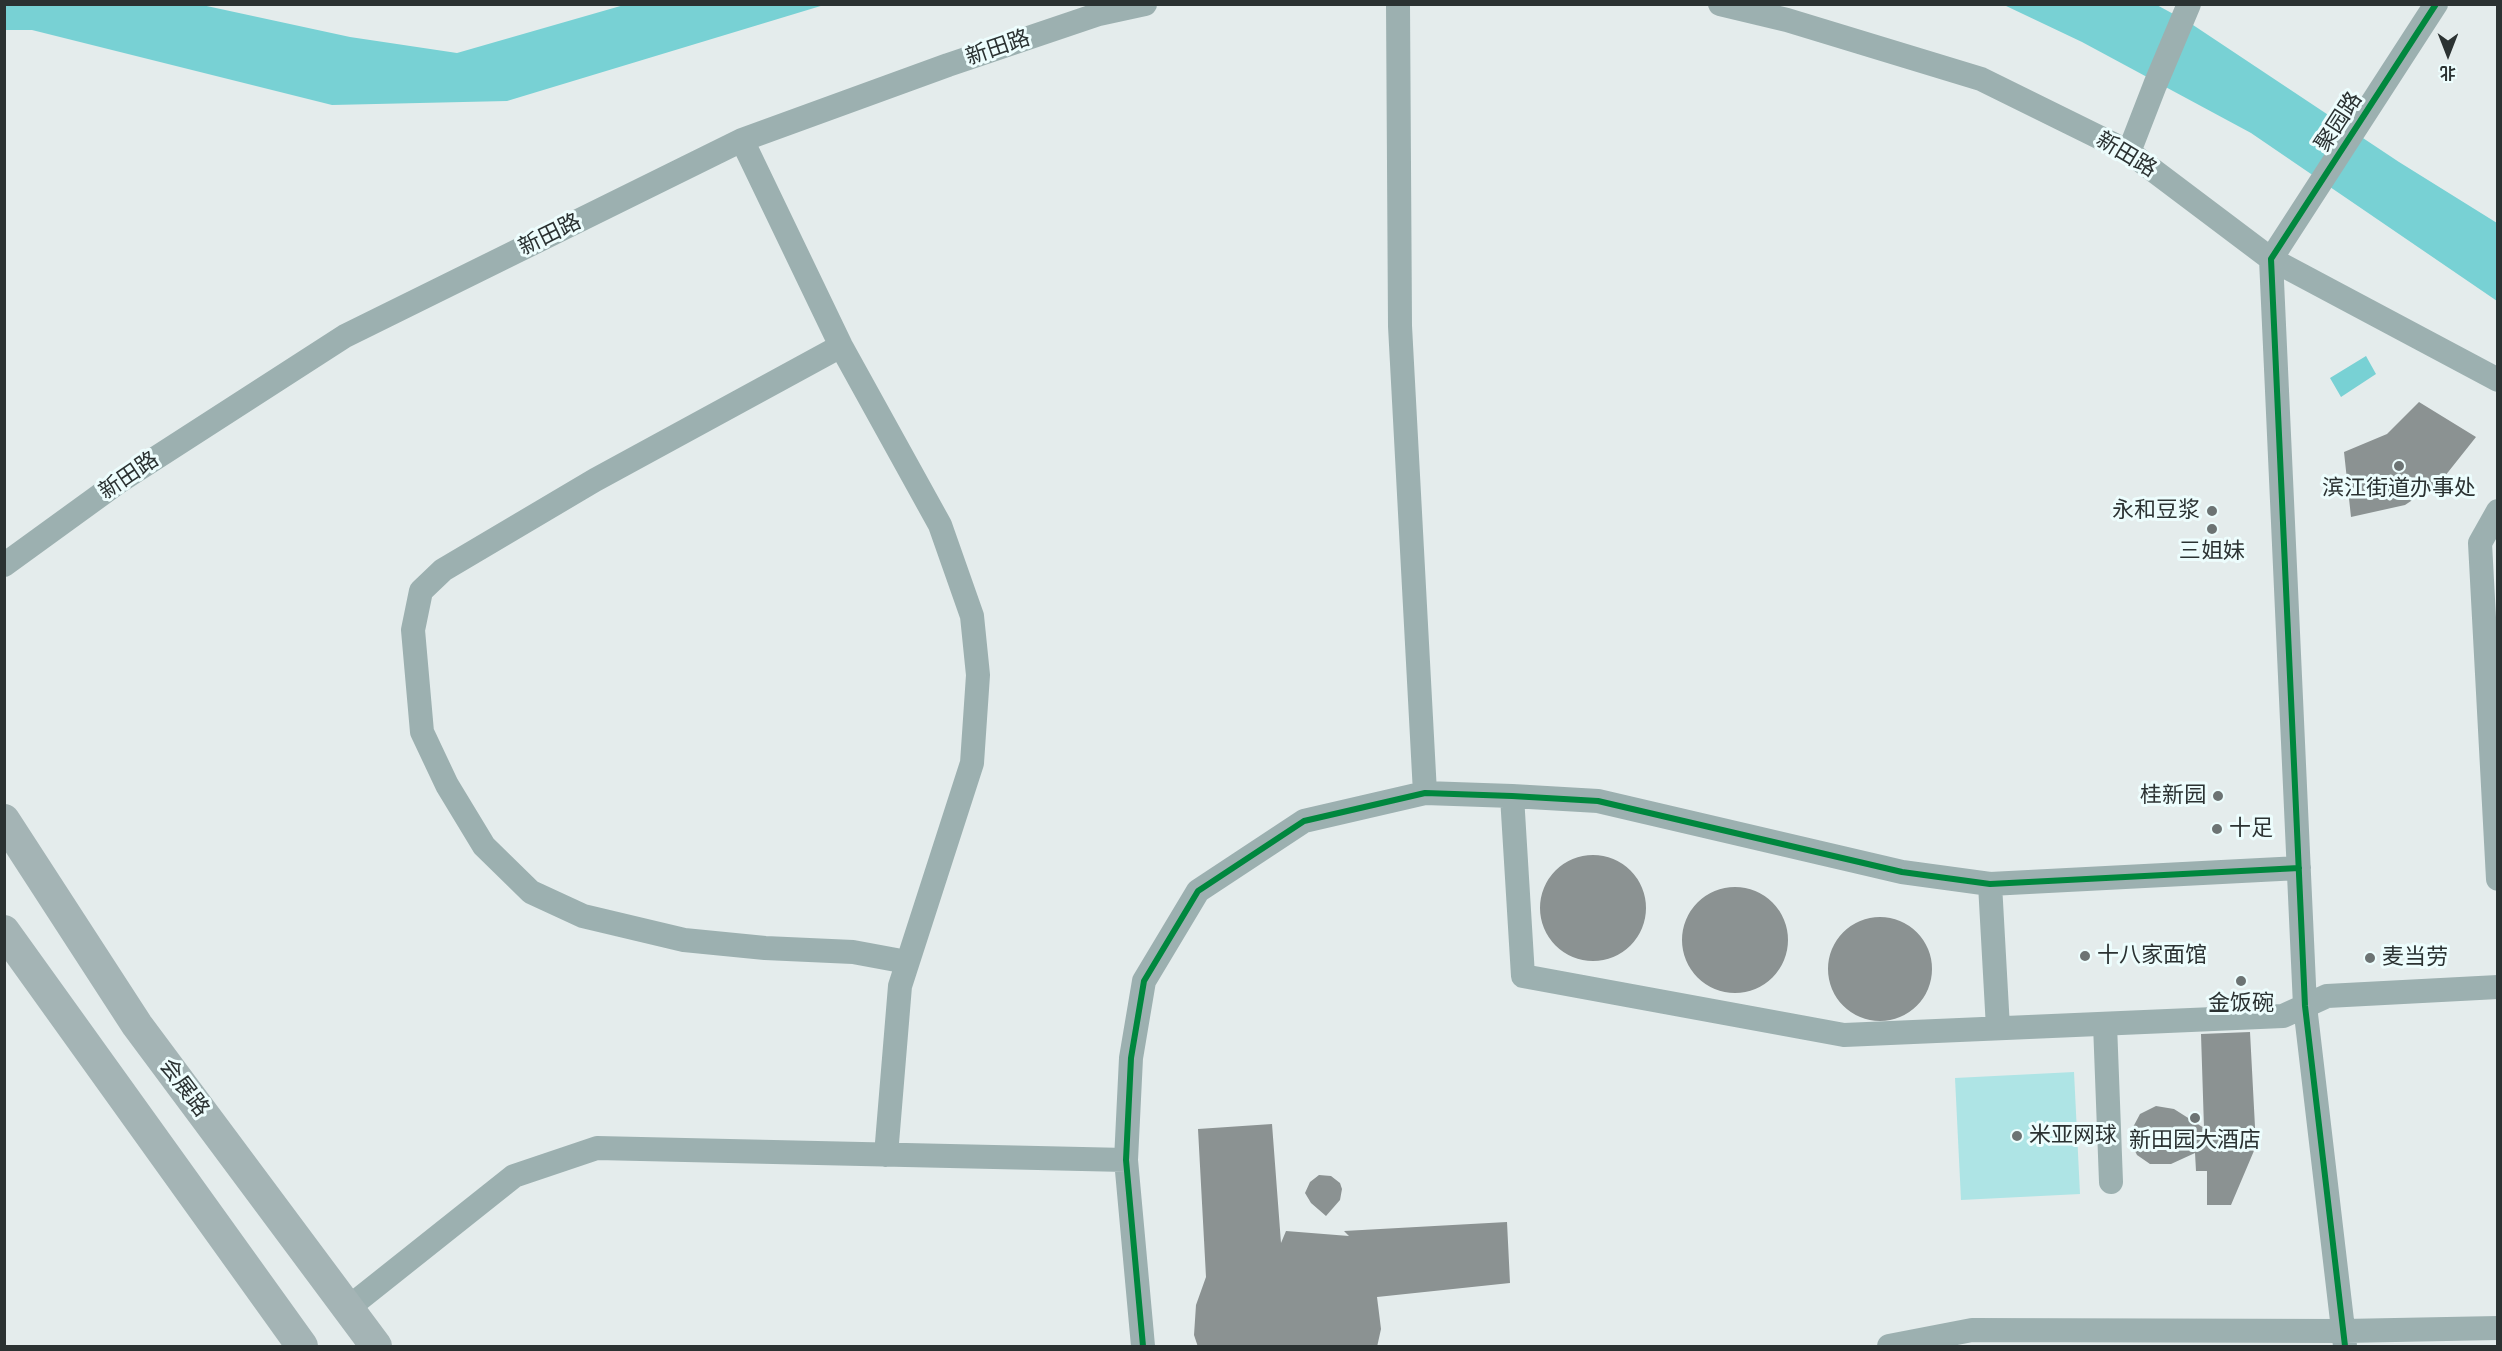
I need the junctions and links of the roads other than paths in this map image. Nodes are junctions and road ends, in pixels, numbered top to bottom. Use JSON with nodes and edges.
{"nodes":[{"id":1,"x":1145,"y":4,"type":"edge"},
{"id":2,"x":1398,"y":4,"type":"edge"},
{"id":3,"x":1720,"y":4,"type":"edge"},
{"id":4,"x":2436,"y":4,"type":"edge"},
{"id":5,"x":2188,"y":10,"type":"edge"},
{"id":6,"x":742,"y":140,"type":"junction"},
{"id":7,"x":2129,"y":153,"type":"junction"},
{"id":8,"x":2271,"y":259,"type":"junction"},
{"id":9,"x":841,"y":346,"type":"junction"},
{"id":10,"x":2498,"y":380,"type":"edge"},
{"id":11,"x":2498,"y":511,"type":"edge"},
{"id":12,"x":4,"y":565,"type":"edge"},
{"id":13,"x":1425,"y":793,"type":"junction"},
{"id":14,"x":1512,"y":796,"type":"junction"},
{"id":15,"x":4,"y":820,"type":"edge"},
{"id":16,"x":2299,"y":868,"type":"junction"},
{"id":17,"x":2498,"y":879,"type":"edge"},
{"id":18,"x":1990,"y":884,"type":"junction"},
{"id":19,"x":4,"y":931,"type":"edge"},
{"id":20,"x":907,"y":962,"type":"junction"},
{"id":21,"x":2498,"y":987,"type":"edge"},
{"id":22,"x":2305,"y":1006,"type":"junction"},
{"id":23,"x":2105,"y":1024,"type":"junction"},
{"id":24,"x":1998,"y":1028,"type":"junction"},
{"id":25,"x":886,"y":1155,"type":"junction"},
{"id":26,"x":1126,"y":1160,"type":"junction"},
{"id":27,"x":2110,"y":1182,"type":"dead end"},
{"id":28,"x":348,"y":1308,"type":"junction"},
{"id":29,"x":2498,"y":1328,"type":"edge"},
{"id":30,"x":2344,"y":1339,"type":"edge"},
{"id":31,"x":302,"y":1347,"type":"edge"},
{"id":32,"x":376,"y":1347,"type":"edge"},
{"id":33,"x":1143,"y":1347,"type":"edge"},
{"id":34,"x":1889,"y":1347,"type":"edge"}],
"edges":[{"from":1,"to":6,"type":"street","name":"新田路"},
{"from":2,"to":13,"type":"street"},
{"from":3,"to":7,"type":"street","name":"新田路"},
{"from":4,"to":8,"type":"street","name":"聚园路"},
{"from":5,"to":7,"type":"street"},
{"from":6,"to":9,"type":"street"},
{"from":6,"to":12,"type":"street","name":"新田路"},
{"from":7,"to":8,"type":"street","name":"新田路"},
{"from":8,"to":10,"type":"street","name":"新田路"},
{"from":8,"to":16,"type":"street"},
{"from":9,"to":20,"type":"street"},
{"from":9,"to":20,"type":"street"},
{"from":11,"to":17,"type":"street"},
{"from":13,"to":14,"type":"street"},
{"from":13,"to":26,"type":"street"},
{"from":14,"to":18,"type":"street"},
{"from":14,"to":24,"type":"street"},
{"from":15,"to":28,"type":"main road","name":"会展路"},
{"from":16,"to":18,"type":"street"},
{"from":16,"to":22,"type":"street"},
{"from":18,"to":24,"type":"street"},
{"from":19,"to":31,"type":"main road"},
{"from":20,"to":25,"type":"street"},
{"from":21,"to":22,"type":"street"},
{"from":22,"to":23,"type":"street"},
{"from":22,"to":30,"type":"street"},
{"from":23,"to":24,"type":"street"},
{"from":23,"to":27,"type":"street"},
{"from":25,"to":26,"type":"street"},
{"from":25,"to":28,"type":"street"},
{"from":26,"to":33,"type":"street"},
{"from":28,"to":32,"type":"main road","name":"会展路"},
{"from":29,"to":30,"type":"street"},
{"from":30,"to":34,"type":"street"}]}
